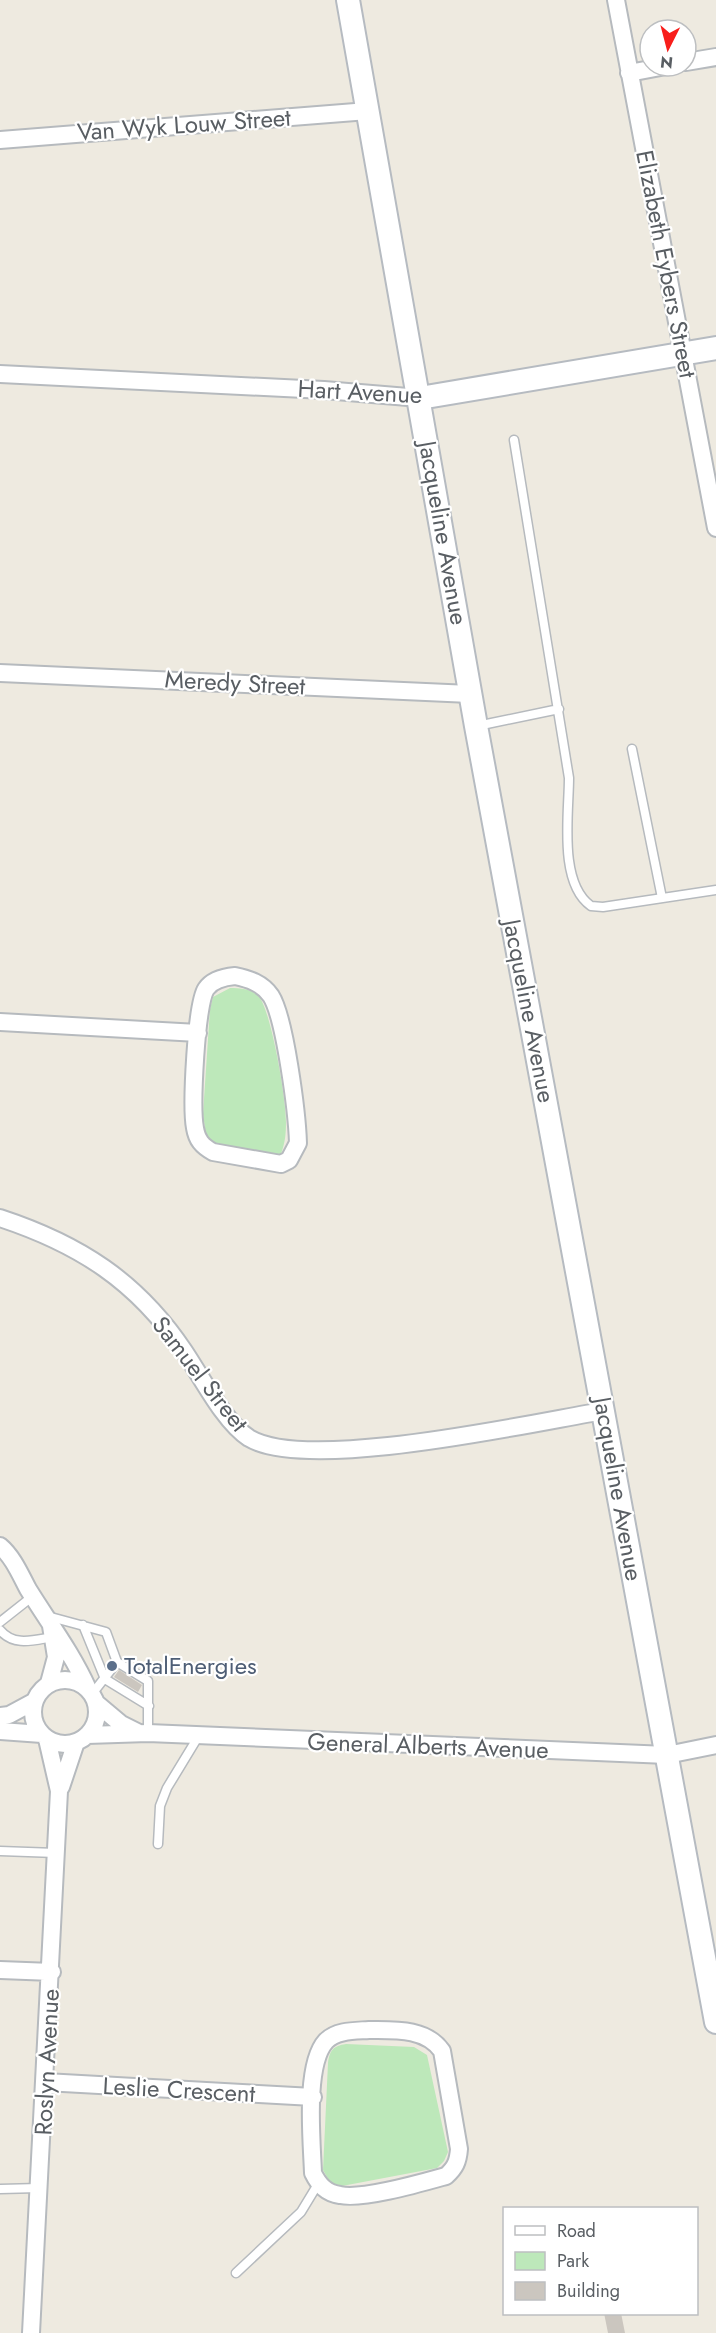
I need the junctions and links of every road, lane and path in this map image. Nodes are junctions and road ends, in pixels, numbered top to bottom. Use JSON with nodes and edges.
{"nodes":[{"id":1,"x":348,"y":0,"type":"edge"},
{"id":2,"x":616,"y":0,"type":"edge"},
{"id":3,"x":716,"y":57,"type":"edge"},
{"id":4,"x":698,"y":60,"type":"edge"},
{"id":5,"x":638,"y":71,"type":"edge"},
{"id":6,"x":629,"y":73,"type":"junction"},
{"id":7,"x":368,"y":111,"type":"junction"},
{"id":8,"x":0,"y":140,"type":"edge"},
{"id":9,"x":716,"y":348,"type":"edge"},
{"id":10,"x":684,"y":353,"type":"junction"},
{"id":11,"x":0,"y":374,"type":"edge"},
{"id":12,"x":420,"y":398,"type":"junction"},
{"id":13,"x":514,"y":440,"type":"dead end"},
{"id":14,"x":716,"y":528,"type":"edge"},
{"id":15,"x":0,"y":673,"type":"edge"},
{"id":16,"x":470,"y":694,"type":"junction"},
{"id":17,"x":559,"y":709,"type":"junction"},
{"id":18,"x":476,"y":726,"type":"junction"},
{"id":19,"x":632,"y":749,"type":"dead end"},
{"id":20,"x":716,"y":890,"type":"edge"},
{"id":21,"x":662,"y":898,"type":"junction"},
{"id":22,"x":0,"y":1022,"type":"edge"},
{"id":23,"x":198,"y":1032,"type":"junction"},
{"id":24,"x":0,"y":1218,"type":"edge"},
{"id":25,"x":603,"y":1411,"type":"junction"},
{"id":26,"x":0,"y":1546,"type":"edge"},
{"id":27,"x":33,"y":1596,"type":"junction"},
{"id":28,"x":0,"y":1622,"type":"edge"},
{"id":29,"x":83,"y":1625,"type":"junction"},
{"id":30,"x":50,"y":1626,"type":"junction"},
{"id":31,"x":0,"y":1630,"type":"edge"},
{"id":32,"x":117,"y":1662,"type":"junction"},
{"id":33,"x":105,"y":1679,"type":"junction"},
{"id":34,"x":49,"y":1683,"type":"junction"},
{"id":35,"x":92,"y":1696,"type":"junction"},
{"id":36,"x":34,"y":1701,"type":"junction"},
{"id":37,"x":149,"y":1706,"type":"junction"},
{"id":38,"x":0,"y":1716,"type":"edge"},
{"id":39,"x":0,"y":1731,"type":"edge"},
{"id":40,"x":144,"y":1733,"type":"junction"},
{"id":41,"x":44,"y":1736,"type":"junction"},
{"id":42,"x":198,"y":1737,"type":"junction"},
{"id":43,"x":82,"y":1738,"type":"junction"},
{"id":44,"x":716,"y":1745,"type":"edge"},
{"id":45,"x":667,"y":1755,"type":"junction"},
{"id":46,"x":59,"y":1791,"type":"junction"},
{"id":47,"x":158,"y":1844,"type":"dead end"},
{"id":48,"x":0,"y":1851,"type":"edge"},
{"id":49,"x":57,"y":1853,"type":"junction"},
{"id":50,"x":0,"y":1970,"type":"edge"},
{"id":51,"x":52,"y":1972,"type":"junction"},
{"id":52,"x":716,"y":2022,"type":"edge"},
{"id":53,"x":45,"y":2082,"type":"junction"},
{"id":54,"x":313,"y":2097,"type":"junction"},
{"id":55,"x":318,"y":2184,"type":"junction"},
{"id":56,"x":39,"y":2188,"type":"junction"},
{"id":57,"x":0,"y":2189,"type":"edge"},
{"id":58,"x":236,"y":2273,"type":"dead end"},
{"id":59,"x":31,"y":2333,"type":"edge"}],
"edges":[{"from":1,"to":7,"type":"street","name":"Jacqueline Avenue"},
{"from":2,"to":6,"type":"street","name":"Elizabeth Eybers Street"},
{"from":3,"to":4,"type":"street"},
{"from":5,"to":6,"type":"street"},
{"from":6,"to":10,"type":"street","name":"Elizabeth Eybers Street"},
{"from":7,"to":8,"type":"street","name":"Van Wyk Louw Street"},
{"from":7,"to":12,"type":"street","name":"Jacqueline Avenue"},
{"from":9,"to":10,"type":"street","name":"Hart Avenue"},
{"from":10,"to":12,"type":"street","name":"Hart Avenue"},
{"from":10,"to":14,"type":"street","name":"Elizabeth Eybers Street"},
{"from":11,"to":12,"type":"street","name":"Hart Avenue"},
{"from":12,"to":16,"type":"street","name":"Jacqueline Avenue"},
{"from":13,"to":17,"type":"lane"},
{"from":15,"to":16,"type":"street","name":"Meredy Street"},
{"from":16,"to":18,"type":"street","name":"Jacqueline Avenue"},
{"from":17,"to":18,"type":"lane"},
{"from":17,"to":21,"type":"lane"},
{"from":18,"to":25,"type":"street","name":"Jacqueline Avenue"},
{"from":19,"to":21,"type":"lane"},
{"from":20,"to":21,"type":"lane"},
{"from":22,"to":23,"type":"street"},
{"from":23,"to":23,"type":"street"},
{"from":24,"to":25,"type":"street","name":"Samuel Street"},
{"from":25,"to":45,"type":"street","name":"Jacqueline Avenue"},
{"from":26,"to":27,"type":"street"},
{"from":27,"to":28,"type":"lane"},
{"from":27,"to":30,"type":"street"},
{"from":29,"to":30,"type":"lane"},
{"from":29,"to":32,"type":"lane"},
{"from":29,"to":33,"type":"lane"},
{"from":30,"to":31,"type":"lane"},
{"from":30,"to":34,"type":"street"},
{"from":30,"to":35,"type":"street"},
{"from":32,"to":33,"type":"lane"},
{"from":32,"to":37,"type":"lane"},
{"from":33,"to":35,"type":"lane"},
{"from":33,"to":37,"type":"lane"},
{"from":34,"to":35,"type":"street"},
{"from":34,"to":36,"type":"street"},
{"from":35,"to":40,"type":"street"},
{"from":35,"to":43,"type":"street"},
{"from":36,"to":38,"type":"street"},
{"from":36,"to":41,"type":"street"},
{"from":37,"to":40,"type":"lane"},
{"from":39,"to":41,"type":"street"},
{"from":40,"to":42,"type":"street","name":"General Alberts Avenue"},
{"from":40,"to":43,"type":"street","name":"General Alberts Avenue"},
{"from":41,"to":43,"type":"street"},
{"from":41,"to":46,"type":"street"},
{"from":42,"to":45,"type":"street","name":"General Alberts Avenue"},
{"from":42,"to":47,"type":"lane"},
{"from":43,"to":46,"type":"street"},
{"from":44,"to":45,"type":"street","name":"General Alberts Avenue"},
{"from":45,"to":52,"type":"street","name":"Jacqueline Avenue"},
{"from":46,"to":49,"type":"street","name":"Roslyn Avenue"},
{"from":48,"to":49,"type":"lane"},
{"from":49,"to":51,"type":"street","name":"Roslyn Avenue"},
{"from":50,"to":51,"type":"street"},
{"from":51,"to":53,"type":"street","name":"Roslyn Avenue"},
{"from":53,"to":54,"type":"street","name":"Leslie Crescent"},
{"from":53,"to":56,"type":"street","name":"Roslyn Avenue"},
{"from":54,"to":55,"type":"street"},
{"from":54,"to":55,"type":"street"},
{"from":55,"to":58,"type":"lane"},
{"from":56,"to":57,"type":"lane"},
{"from":56,"to":59,"type":"street","name":"Roslyn Avenue"}]}
